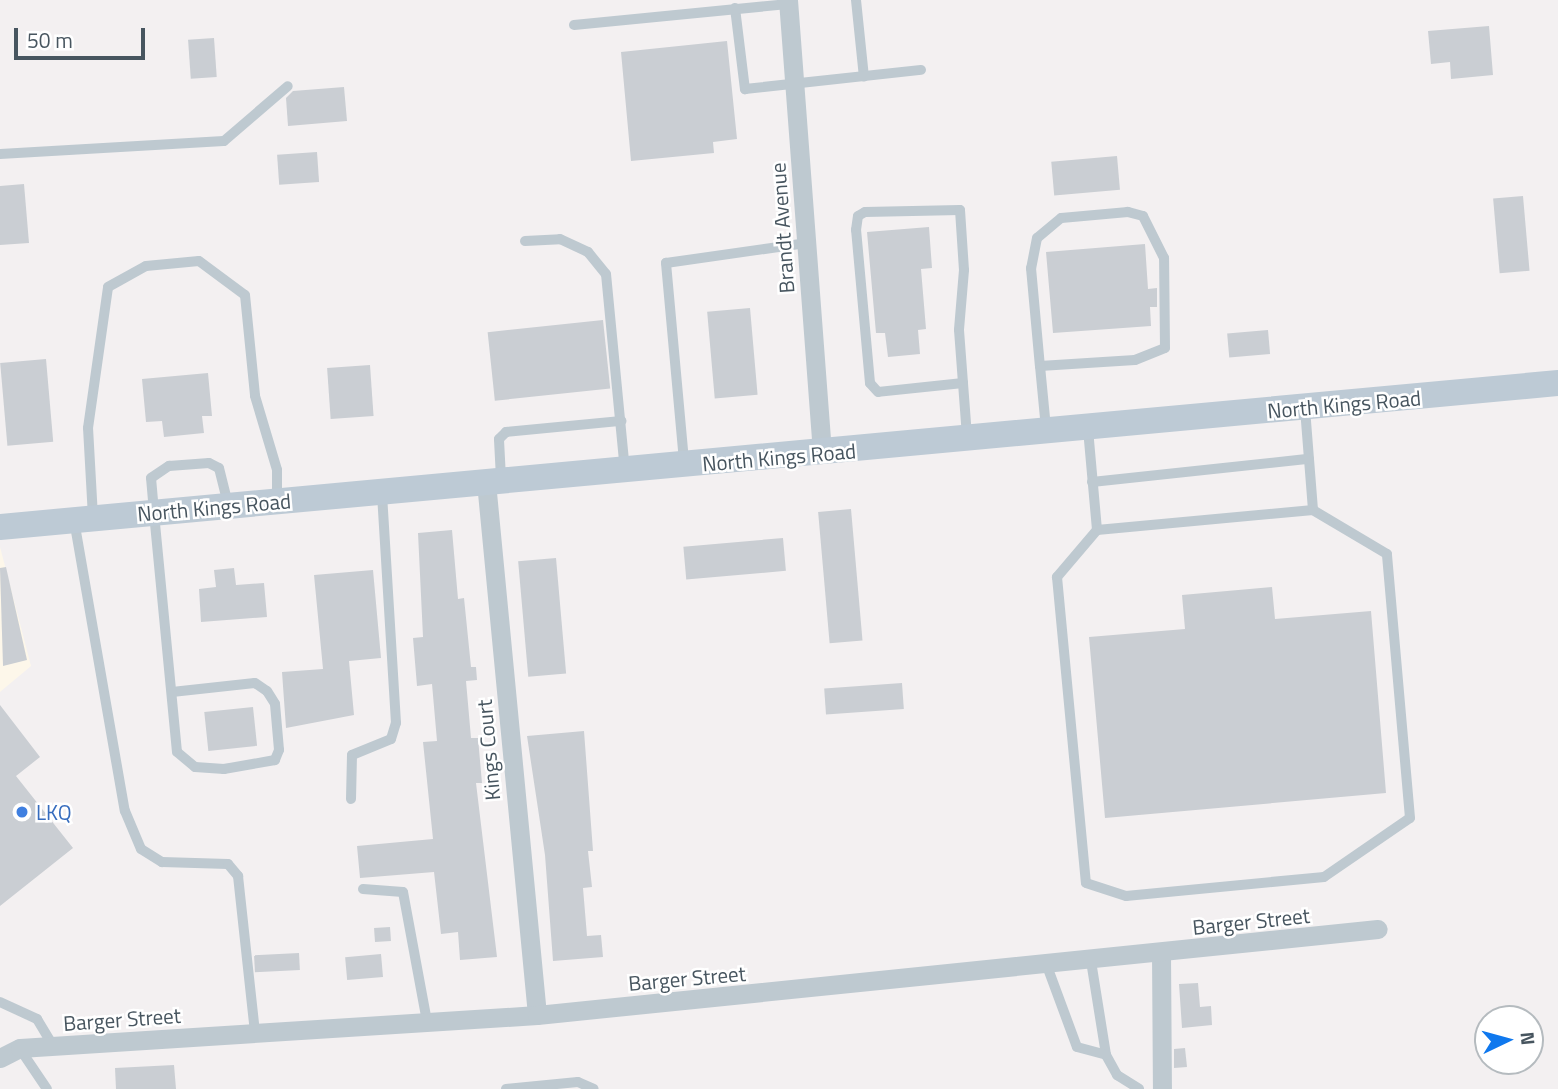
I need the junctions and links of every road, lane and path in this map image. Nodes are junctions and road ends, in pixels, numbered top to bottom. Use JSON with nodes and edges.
{"nodes":[{"id":1,"x":856,"y":0,"type":"edge"},
{"id":2,"x":788,"y":2,"type":"edge"},
{"id":3,"x":735,"y":8,"type":"junction"},
{"id":4,"x":574,"y":25,"type":"dead end"},
{"id":5,"x":921,"y":70,"type":"dead end"},
{"id":6,"x":864,"y":77,"type":"junction"},
{"id":7,"x":794,"y":85,"type":"junction"},
{"id":8,"x":288,"y":86,"type":"dead end"},
{"id":9,"x":0,"y":154,"type":"edge"},
{"id":10,"x":525,"y":242,"type":"dead end"},
{"id":11,"x":806,"y":243,"type":"junction"},
{"id":12,"x":1040,"y":366,"type":"junction"},
{"id":13,"x":963,"y":383,"type":"junction"},
{"id":14,"x":1558,"y":383,"type":"edge"},
{"id":15,"x":1305,"y":408,"type":"junction"},
{"id":16,"x":621,"y":421,"type":"junction"},
{"id":17,"x":1088,"y":429,"type":"junction"},
{"id":18,"x":1046,"y":432,"type":"junction"},
{"id":19,"x":968,"y":440,"type":"junction"},
{"id":20,"x":822,"y":453,"type":"junction"},
{"id":21,"x":1309,"y":459,"type":"junction"},
{"id":22,"x":684,"y":465,"type":"junction"},
{"id":23,"x":625,"y":470,"type":"junction"},
{"id":24,"x":493,"y":481,"type":"junction"},
{"id":25,"x":1092,"y":482,"type":"junction"},
{"id":26,"x":382,"y":492,"type":"junction"},
{"id":27,"x":277,"y":501,"type":"junction"},
{"id":28,"x":228,"y":506,"type":"junction"},
{"id":29,"x":1312,"y":510,"type":"junction"},
{"id":30,"x":154,"y":512,"type":"junction"},
{"id":31,"x":84,"y":519,"type":"junction"},
{"id":32,"x":0,"y":527,"type":"edge"},
{"id":33,"x":1097,"y":530,"type":"junction"},
{"id":34,"x":172,"y":692,"type":"junction"},
{"id":35,"x":351,"y":799,"type":"dead end"},
{"id":36,"x":363,"y":889,"type":"dead end"},
{"id":37,"x":1378,"y":929,"type":"dead end"},
{"id":38,"x":1161,"y":953,"type":"junction"},
{"id":39,"x":1091,"y":961,"type":"junction"},
{"id":40,"x":1047,"y":966,"type":"junction"},
{"id":41,"x":0,"y":1002,"type":"edge"},
{"id":42,"x":537,"y":1015,"type":"junction"},
{"id":43,"x":427,"y":1022,"type":"junction"},
{"id":44,"x":255,"y":1033,"type":"junction"},
{"id":45,"x":53,"y":1046,"type":"junction"},
{"id":46,"x":20,"y":1048,"type":"junction"},
{"id":47,"x":1106,"y":1055,"type":"junction"},
{"id":48,"x":0,"y":1058,"type":"edge"},
{"id":49,"x":47,"y":1089,"type":"edge"},
{"id":50,"x":506,"y":1089,"type":"edge"},
{"id":51,"x":594,"y":1089,"type":"edge"},
{"id":52,"x":1139,"y":1089,"type":"edge"},
{"id":53,"x":1162,"y":1089,"type":"edge"}],
"edges":[{"from":1,"to":6,"type":"lane"},
{"from":2,"to":3,"type":"lane"},
{"from":2,"to":7,"type":"street","name":"Brandt Avenue"},
{"from":3,"to":4,"type":"lane"},
{"from":3,"to":7,"type":"lane"},
{"from":5,"to":6,"type":"lane"},
{"from":6,"to":7,"type":"lane"},
{"from":7,"to":11,"type":"street","name":"Brandt Avenue"},
{"from":8,"to":9,"type":"lane"},
{"from":10,"to":16,"type":"lane"},
{"from":11,"to":20,"type":"street","name":"Brandt Avenue"},
{"from":11,"to":22,"type":"lane"},
{"from":12,"to":12,"type":"lane"},
{"from":12,"to":18,"type":"lane"},
{"from":13,"to":13,"type":"lane"},
{"from":13,"to":19,"type":"lane"},
{"from":14,"to":15,"type":"street","name":"North Kings Road"},
{"from":15,"to":17,"type":"street","name":"North Kings Road"},
{"from":15,"to":21,"type":"lane"},
{"from":16,"to":23,"type":"lane"},
{"from":16,"to":24,"type":"lane"},
{"from":17,"to":18,"type":"street","name":"North Kings Road"},
{"from":17,"to":25,"type":"lane"},
{"from":18,"to":19,"type":"street","name":"North Kings Road"},
{"from":19,"to":20,"type":"street","name":"North Kings Road"},
{"from":20,"to":22,"type":"street","name":"North Kings Road"},
{"from":21,"to":25,"type":"lane"},
{"from":21,"to":29,"type":"lane"},
{"from":22,"to":23,"type":"street","name":"North Kings Road"},
{"from":23,"to":24,"type":"street","name":"North Kings Road"},
{"from":24,"to":26,"type":"street","name":"North Kings Road"},
{"from":24,"to":42,"type":"street","name":"Kings Court"},
{"from":25,"to":33,"type":"lane"},
{"from":26,"to":27,"type":"street","name":"North Kings Road"},
{"from":26,"to":35,"type":"lane"},
{"from":27,"to":28,"type":"street","name":"North Kings Road"},
{"from":27,"to":31,"type":"lane"},
{"from":28,"to":30,"type":"street","name":"North Kings Road"},
{"from":28,"to":30,"type":"lane"},
{"from":29,"to":33,"type":"lane"},
{"from":29,"to":33,"type":"lane"},
{"from":30,"to":31,"type":"street","name":"North Kings Road"},
{"from":30,"to":34,"type":"lane"},
{"from":31,"to":32,"type":"street","name":"North Kings Road"},
{"from":31,"to":44,"type":"lane"},
{"from":34,"to":34,"type":"lane"},
{"from":36,"to":43,"type":"lane"},
{"from":37,"to":38,"type":"street","name":"Barger Street"},
{"from":38,"to":39,"type":"street","name":"Barger Street"},
{"from":38,"to":53,"type":"street"},
{"from":39,"to":40,"type":"street","name":"Barger Street"},
{"from":39,"to":47,"type":"lane"},
{"from":40,"to":42,"type":"street","name":"Barger Street"},
{"from":40,"to":47,"type":"lane"},
{"from":41,"to":45,"type":"lane"},
{"from":42,"to":43,"type":"street","name":"Barger Street"},
{"from":43,"to":44,"type":"street","name":"Barger Street"},
{"from":44,"to":45,"type":"street","name":"Barger Street"},
{"from":45,"to":46,"type":"street","name":"Barger Street"},
{"from":46,"to":48,"type":"street","name":"Barger Street"},
{"from":46,"to":49,"type":"lane"},
{"from":47,"to":52,"type":"lane"},
{"from":50,"to":51,"type":"lane"}]}
